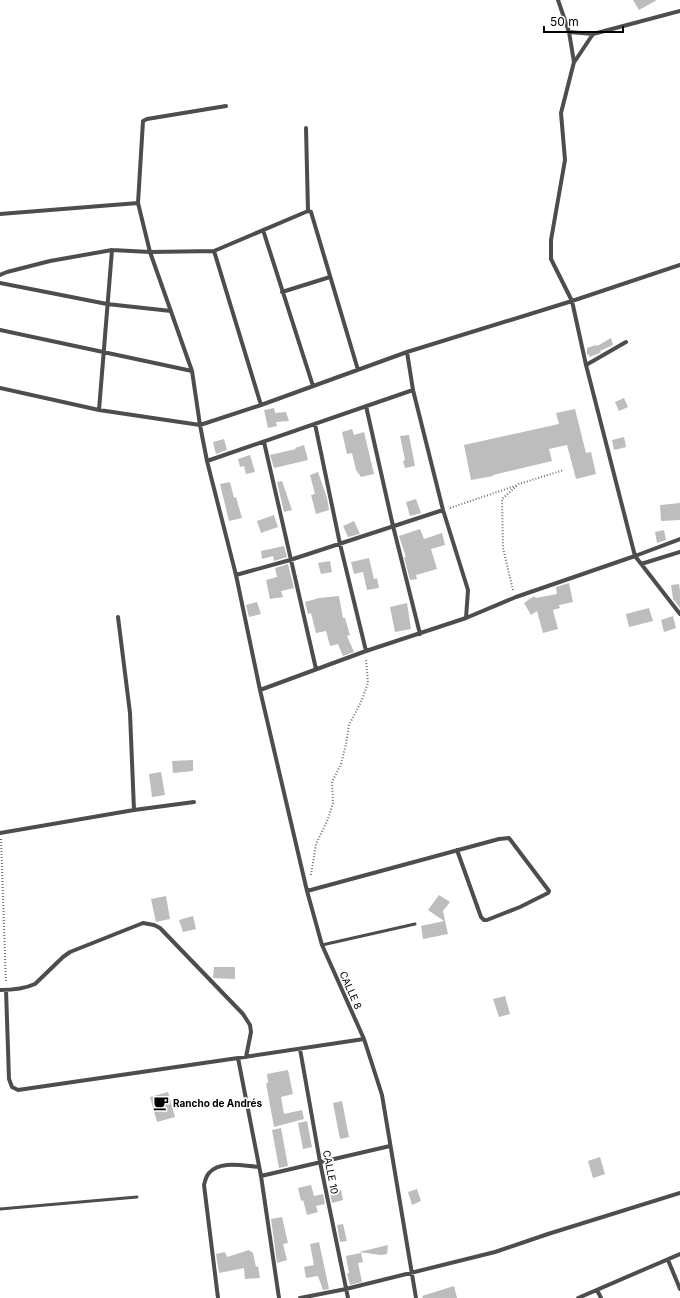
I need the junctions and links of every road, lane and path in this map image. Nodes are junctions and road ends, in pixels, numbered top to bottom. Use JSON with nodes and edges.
{"nodes":[{"id":1,"x":558,"y":0,"type":"edge"},
{"id":2,"x":680,"y":11,"type":"edge"},
{"id":3,"x":569,"y":32,"type":"junction"},
{"id":4,"x":593,"y":34,"type":"junction"},
{"id":5,"x":574,"y":62,"type":"junction"},
{"id":6,"x":226,"y":106,"type":"dead end"},
{"id":7,"x":306,"y":128,"type":"dead end"},
{"id":8,"x":138,"y":203,"type":"junction"},
{"id":9,"x":308,"y":210,"type":"junction"},
{"id":10,"x":0,"y":214,"type":"edge"},
{"id":11,"x":263,"y":230,"type":"junction"},
{"id":12,"x":112,"y":250,"type":"junction"},
{"id":13,"x":214,"y":251,"type":"junction"},
{"id":14,"x":150,"y":252,"type":"junction"},
{"id":15,"x":680,"y":265,"type":"edge"},
{"id":16,"x":0,"y":275,"type":"edge"},
{"id":17,"x":330,"y":277,"type":"junction"},
{"id":18,"x":0,"y":283,"type":"edge"},
{"id":19,"x":282,"y":292,"type":"junction"},
{"id":20,"x":572,"y":301,"type":"junction"},
{"id":21,"x":107,"y":304,"type":"junction"},
{"id":22,"x":171,"y":311,"type":"junction"},
{"id":23,"x":0,"y":330,"type":"edge"},
{"id":24,"x":626,"y":342,"type":"dead end"},
{"id":25,"x":104,"y":351,"type":"junction"},
{"id":26,"x":407,"y":352,"type":"junction"},
{"id":27,"x":586,"y":365,"type":"junction"},
{"id":28,"x":358,"y":370,"type":"junction"},
{"id":29,"x":192,"y":371,"type":"junction"},
{"id":30,"x":313,"y":386,"type":"junction"},
{"id":31,"x":0,"y":388,"type":"edge"},
{"id":32,"x":414,"y":390,"type":"junction"},
{"id":33,"x":261,"y":405,"type":"junction"},
{"id":34,"x":366,"y":406,"type":"junction"},
{"id":35,"x":99,"y":410,"type":"junction"},
{"id":36,"x":315,"y":424,"type":"junction"},
{"id":37,"x":200,"y":425,"type":"junction"},
{"id":38,"x":264,"y":442,"type":"junction"},
{"id":39,"x":207,"y":461,"type":"junction"},
{"id":40,"x":564,"y":470,"type":"dead end"},
{"id":41,"x":519,"y":484,"type":"junction"},
{"id":42,"x":443,"y":510,"type":"junction"},
{"id":43,"x":393,"y":526,"type":"junction"},
{"id":44,"x":680,"y":539,"type":"edge"},
{"id":45,"x":340,"y":544,"type":"junction"},
{"id":46,"x":680,"y":552,"type":"edge"},
{"id":47,"x":635,"y":556,"type":"junction"},
{"id":48,"x":290,"y":560,"type":"junction"},
{"id":49,"x":641,"y":564,"type":"junction"},
{"id":50,"x":236,"y":575,"type":"junction"},
{"id":51,"x":516,"y":597,"type":"junction"},
{"id":52,"x":680,"y":614,"type":"edge"},
{"id":53,"x":118,"y":617,"type":"dead end"},
{"id":54,"x":466,"y":618,"type":"junction"},
{"id":55,"x":420,"y":634,"type":"junction"},
{"id":56,"x":366,"y":651,"type":"junction"},
{"id":57,"x":316,"y":670,"type":"junction"},
{"id":58,"x":260,"y":690,"type":"junction"},
{"id":59,"x":194,"y":802,"type":"dead end"},
{"id":60,"x":134,"y":810,"type":"junction"},
{"id":61,"x":0,"y":833,"type":"edge"},
{"id":62,"x":457,"y":850,"type":"junction"},
{"id":63,"x":311,"y":875,"type":"dead end"},
{"id":64,"x":307,"y":891,"type":"junction"},
{"id":65,"x":415,"y":924,"type":"dead end"},
{"id":66,"x":322,"y":945,"type":"junction"},
{"id":67,"x":0,"y":990,"type":"edge"},
{"id":68,"x":6,"y":990,"type":"junction"},
{"id":69,"x":364,"y":1039,"type":"junction"},
{"id":70,"x":300,"y":1049,"type":"junction"},
{"id":71,"x":246,"y":1057,"type":"junction"},
{"id":72,"x":238,"y":1058,"type":"junction"},
{"id":73,"x":390,"y":1146,"type":"junction"},
{"id":74,"x":320,"y":1162,"type":"junction"},
{"id":75,"x":259,"y":1167,"type":"junction"},
{"id":76,"x":261,"y":1176,"type":"junction"},
{"id":77,"x":680,"y":1193,"type":"edge"},
{"id":78,"x":137,"y":1197,"type":"dead end"},
{"id":79,"x":2,"y":1209,"type":"edge"},
{"id":80,"x":680,"y":1254,"type":"edge"},
{"id":81,"x":668,"y":1260,"type":"junction"},
{"id":82,"x":412,"y":1273,"type":"junction"},
{"id":83,"x":346,"y":1289,"type":"junction"},
{"id":84,"x":680,"y":1289,"type":"edge"},
{"id":85,"x":597,"y":1290,"type":"junction"},
{"id":86,"x":218,"y":1298,"type":"edge"},
{"id":87,"x":279,"y":1298,"type":"edge"},
{"id":88,"x":300,"y":1298,"type":"edge"},
{"id":89,"x":348,"y":1298,"type":"edge"},
{"id":90,"x":416,"y":1298,"type":"edge"},
{"id":91,"x":578,"y":1298,"type":"edge"},
{"id":92,"x":601,"y":1298,"type":"edge"}],
"edges":[{"from":1,"to":3,"type":"street"},
{"from":2,"to":4,"type":"street"},
{"from":3,"to":4,"type":"street"},
{"from":3,"to":5,"type":"street"},
{"from":4,"to":5,"type":"street"},
{"from":5,"to":20,"type":"street"},
{"from":6,"to":8,"type":"street","name":"CALLE 8"},
{"from":7,"to":9,"type":"street"},
{"from":8,"to":10,"type":"street"},
{"from":8,"to":14,"type":"street","name":"CALLE 8"},
{"from":9,"to":11,"type":"street"},
{"from":9,"to":17,"type":"street"},
{"from":11,"to":13,"type":"street"},
{"from":11,"to":19,"type":"street"},
{"from":12,"to":14,"type":"street"},
{"from":12,"to":16,"type":"street"},
{"from":12,"to":21,"type":"street"},
{"from":13,"to":14,"type":"street"},
{"from":13,"to":33,"type":"street"},
{"from":14,"to":22,"type":"street","name":"CALLE 8"},
{"from":15,"to":20,"type":"street"},
{"from":17,"to":19,"type":"street"},
{"from":17,"to":28,"type":"street"},
{"from":18,"to":21,"type":"street"},
{"from":19,"to":30,"type":"street"},
{"from":20,"to":26,"type":"street"},
{"from":20,"to":27,"type":"street"},
{"from":21,"to":22,"type":"street"},
{"from":21,"to":25,"type":"street"},
{"from":22,"to":29,"type":"street","name":"CALLE 8"},
{"from":23,"to":25,"type":"street"},
{"from":24,"to":27,"type":"street"},
{"from":25,"to":29,"type":"street"},
{"from":25,"to":35,"type":"street"},
{"from":26,"to":28,"type":"street"},
{"from":26,"to":32,"type":"street"},
{"from":27,"to":47,"type":"street"},
{"from":28,"to":30,"type":"street"},
{"from":29,"to":37,"type":"street","name":"CALLE 8"},
{"from":30,"to":33,"type":"street"},
{"from":31,"to":35,"type":"street"},
{"from":32,"to":34,"type":"street"},
{"from":32,"to":42,"type":"street"},
{"from":33,"to":37,"type":"street"},
{"from":34,"to":36,"type":"street"},
{"from":34,"to":43,"type":"street"},
{"from":35,"to":37,"type":"street"},
{"from":36,"to":38,"type":"street"},
{"from":36,"to":45,"type":"street"},
{"from":37,"to":39,"type":"street","name":"CALLE 8"},
{"from":38,"to":39,"type":"street"},
{"from":38,"to":48,"type":"street"},
{"from":39,"to":50,"type":"street","name":"CALLE 8"},
{"from":40,"to":41,"type":"path"},
{"from":41,"to":42,"type":"path"},
{"from":41,"to":51,"type":"path"},
{"from":42,"to":43,"type":"street"},
{"from":42,"to":54,"type":"street"},
{"from":43,"to":45,"type":"street"},
{"from":43,"to":55,"type":"street"},
{"from":44,"to":47,"type":"street"},
{"from":45,"to":48,"type":"street"},
{"from":45,"to":56,"type":"street"},
{"from":46,"to":49,"type":"street"},
{"from":47,"to":49,"type":"street"},
{"from":47,"to":51,"type":"street"},
{"from":48,"to":50,"type":"street"},
{"from":48,"to":57,"type":"street"},
{"from":49,"to":52,"type":"street"},
{"from":50,"to":58,"type":"street","name":"CALLE 8"},
{"from":51,"to":54,"type":"street"},
{"from":53,"to":60,"type":"street"},
{"from":54,"to":55,"type":"street"},
{"from":55,"to":56,"type":"street"},
{"from":56,"to":57,"type":"street"},
{"from":56,"to":63,"type":"path"},
{"from":57,"to":58,"type":"street"},
{"from":58,"to":64,"type":"street","name":"CALLE 8"},
{"from":59,"to":60,"type":"street"},
{"from":60,"to":61,"type":"street"},
{"from":61,"to":68,"type":"path"},
{"from":62,"to":62,"type":"street"},
{"from":62,"to":64,"type":"street"},
{"from":64,"to":66,"type":"street","name":"CALLE 8"},
{"from":65,"to":66,"type":"lane"},
{"from":66,"to":69,"type":"street","name":"CALLE 8"},
{"from":67,"to":68,"type":"street"},
{"from":68,"to":71,"type":"street"},
{"from":68,"to":72,"type":"street"},
{"from":69,"to":70,"type":"street"},
{"from":69,"to":73,"type":"street","name":"CALLE 8"},
{"from":70,"to":71,"type":"street"},
{"from":70,"to":74,"type":"street","name":"CALLE 10"},
{"from":71,"to":72,"type":"street"},
{"from":72,"to":75,"type":"street"},
{"from":73,"to":74,"type":"street"},
{"from":73,"to":82,"type":"street","name":"CALLE 8"},
{"from":74,"to":76,"type":"street"},
{"from":74,"to":83,"type":"street","name":"CALLE 10"},
{"from":75,"to":76,"type":"street"},
{"from":75,"to":86,"type":"street"},
{"from":76,"to":87,"type":"street"},
{"from":77,"to":82,"type":"street"},
{"from":78,"to":79,"type":"lane"},
{"from":80,"to":81,"type":"street"},
{"from":81,"to":84,"type":"street"},
{"from":81,"to":85,"type":"street"},
{"from":82,"to":83,"type":"street"},
{"from":82,"to":90,"type":"street","name":"CALLE 8"},
{"from":83,"to":88,"type":"street"},
{"from":83,"to":89,"type":"street","name":"CALLE 10"},
{"from":85,"to":91,"type":"street"},
{"from":85,"to":92,"type":"street"}]}
